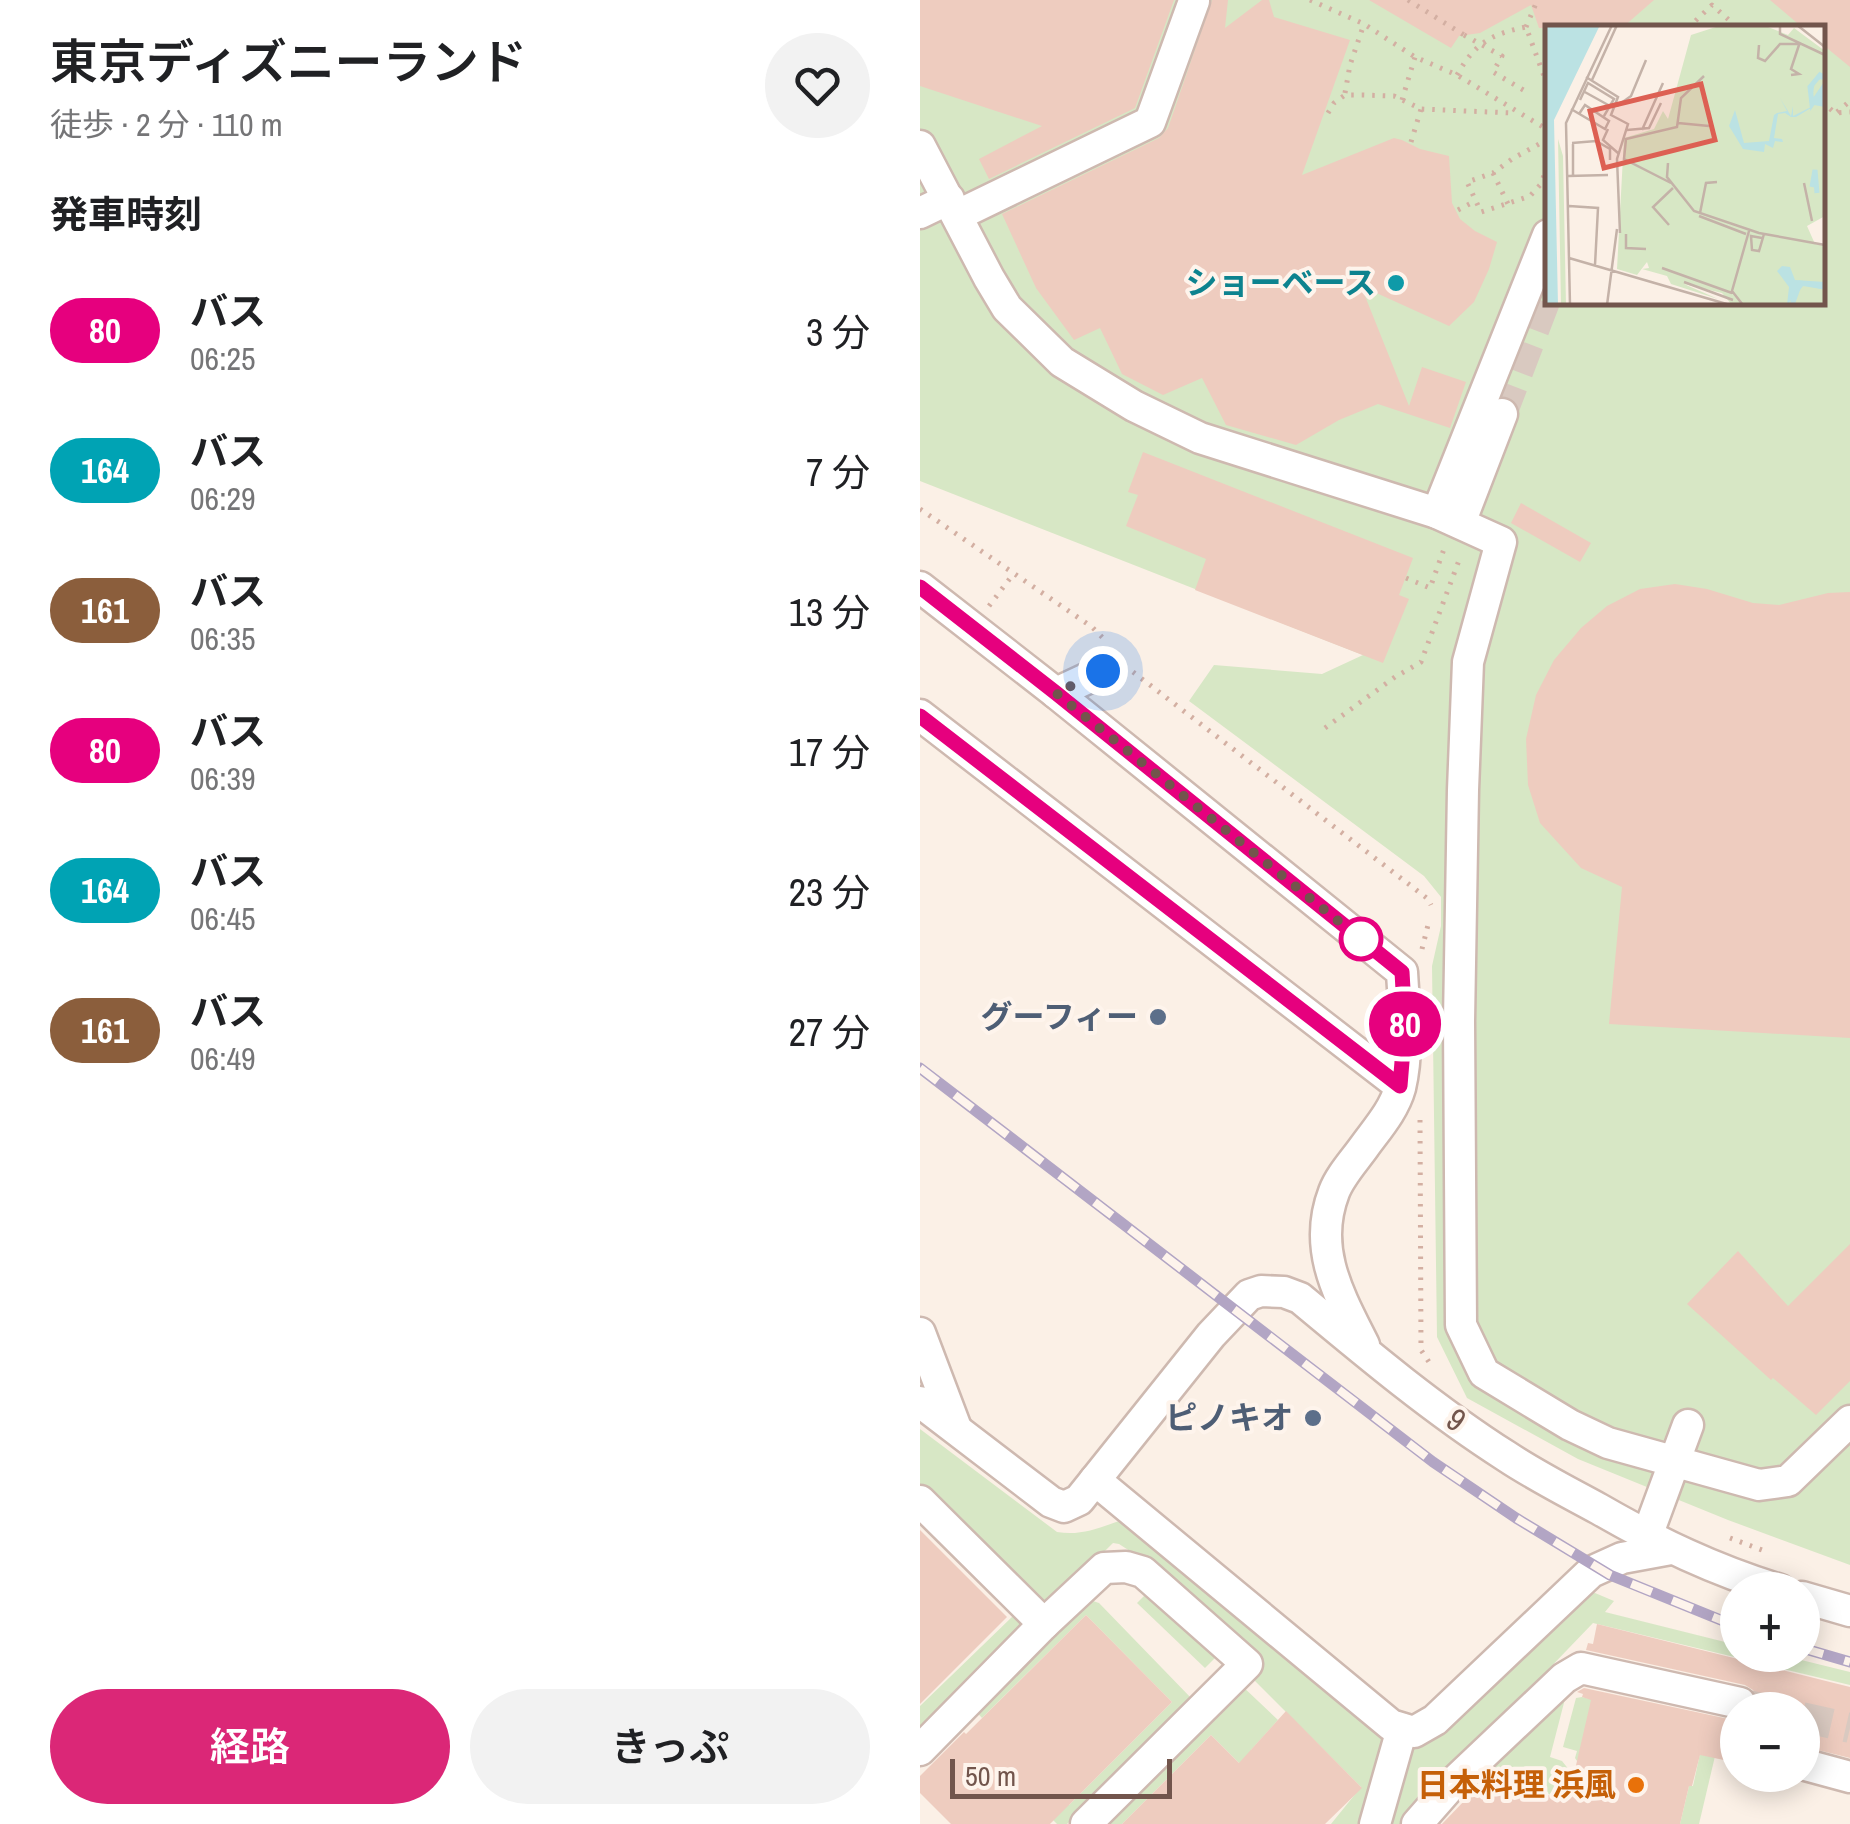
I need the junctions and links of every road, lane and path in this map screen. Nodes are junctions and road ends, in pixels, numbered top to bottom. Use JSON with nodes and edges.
{"nodes":[{"id":1,"x":1310,"y":0,"type":"edge"},
{"id":2,"x":1408,"y":0,"type":"edge"},
{"id":3,"x":1194,"y":1,"type":"edge"},
{"id":4,"x":1536,"y":2,"type":"edge"},
{"id":5,"x":1712,"y":3,"type":"edge"},
{"id":6,"x":1364,"y":24,"type":"junction"},
{"id":7,"x":1691,"y":25,"type":"edge"},
{"id":8,"x":1735,"y":25,"type":"edge"},
{"id":9,"x":1526,"y":27,"type":"junction"},
{"id":10,"x":1415,"y":57,"type":"junction"},
{"id":11,"x":1456,"y":76,"type":"junction"},
{"id":12,"x":1545,"y":79,"type":"edge"},
{"id":13,"x":1526,"y":91,"type":"dead end"},
{"id":14,"x":1345,"y":94,"type":"junction"},
{"id":15,"x":1402,"y":100,"type":"junction"},
{"id":16,"x":1850,"y":101,"type":"edge"},
{"id":17,"x":1825,"y":105,"type":"edge"},
{"id":18,"x":1420,"y":109,"type":"junction"},
{"id":19,"x":1850,"y":112,"type":"edge"},
{"id":20,"x":1328,"y":113,"type":"dead end"},
{"id":21,"x":1516,"y":113,"type":"junction"},
{"id":22,"x":1835,"y":113,"type":"junction"},
{"id":23,"x":1545,"y":128,"type":"edge"},
{"id":24,"x":1545,"y":141,"type":"edge"},
{"id":25,"x":1411,"y":142,"type":"dead end"},
{"id":26,"x":920,"y":146,"type":"edge"},
{"id":27,"x":1493,"y":173,"type":"junction"},
{"id":28,"x":1545,"y":173,"type":"edge"},
{"id":29,"x":1475,"y":201,"type":"junction"},
{"id":30,"x":1508,"y":204,"type":"junction"},
{"id":31,"x":954,"y":207,"type":"junction"},
{"id":32,"x":1458,"y":210,"type":"dead end"},
{"id":33,"x":920,"y":214,"type":"edge"},
{"id":34,"x":1545,"y":244,"type":"edge"},
{"id":35,"x":1502,"y":414,"type":"tunnel mouth"},
{"id":36,"x":920,"y":509,"type":"edge"},
{"id":37,"x":1450,"y":525,"type":"junction"},
{"id":38,"x":1406,"y":578,"type":"dead end"},
{"id":39,"x":920,"y":587,"type":"edge"},
{"id":40,"x":1092,"y":626,"type":"dead end"},
{"id":41,"x":1103,"y":671,"type":"dead end"},
{"id":42,"x":1056,"y":693,"type":"junction"},
{"id":43,"x":920,"y":716,"type":"edge"},
{"id":44,"x":1326,"y":728,"type":"dead end"},
{"id":45,"x":1400,"y":1086,"type":"junction"},
{"id":46,"x":920,"y":1333,"type":"edge"},
{"id":47,"x":1369,"y":1354,"type":"junction"},
{"id":48,"x":920,"y":1402,"type":"edge"},
{"id":49,"x":1850,"y":1421,"type":"edge"},
{"id":50,"x":1688,"y":1424,"type":"dead end"},
{"id":51,"x":957,"y":1429,"type":"junction"},
{"id":52,"x":1675,"y":1462,"type":"junction"},
{"id":53,"x":1095,"y":1480,"type":"junction"},
{"id":54,"x":920,"y":1500,"type":"edge"},
{"id":55,"x":1659,"y":1543,"type":"junction"},
{"id":56,"x":1728,"y":1572,"type":"edge"},
{"id":57,"x":1820,"y":1602,"type":"edge"},
{"id":58,"x":1850,"y":1611,"type":"edge"},
{"id":59,"x":1044,"y":1624,"type":"junction"},
{"id":60,"x":1720,"y":1699,"type":"edge"},
{"id":61,"x":1402,"y":1729,"type":"junction"},
{"id":62,"x":920,"y":1750,"type":"edge"},
{"id":63,"x":1820,"y":1768,"type":"edge"},
{"id":64,"x":1850,"y":1776,"type":"edge"},
{"id":65,"x":1086,"y":1824,"type":"edge"},
{"id":66,"x":1375,"y":1824,"type":"edge"},
{"id":67,"x":1417,"y":1824,"type":"edge"}],
"edges":[{"from":1,"to":6,"type":"path"},
{"from":2,"to":13,"type":"path","bridge":true},
{"from":3,"to":31,"type":"lane"},
{"from":4,"to":9,"type":"path"},
{"from":5,"to":7,"type":"path"},
{"from":5,"to":8,"type":"path"},
{"from":6,"to":10,"type":"path"},
{"from":6,"to":14,"type":"path"},
{"from":9,"to":11,"type":"path"},
{"from":9,"to":12,"type":"path"},
{"from":10,"to":11,"type":"path"},
{"from":10,"to":15,"type":"path"},
{"from":11,"to":21,"type":"path"},
{"from":14,"to":15,"type":"path"},
{"from":14,"to":20,"type":"path"},
{"from":15,"to":18,"type":"path"},
{"from":16,"to":22,"type":"path"},
{"from":17,"to":22,"type":"path"},
{"from":18,"to":21,"type":"path"},
{"from":18,"to":25,"type":"path"},
{"from":19,"to":22,"type":"path"},
{"from":21,"to":23,"type":"path"},
{"from":24,"to":27,"type":"path"},
{"from":26,"to":31,"type":"lane"},
{"from":27,"to":29,"type":"path"},
{"from":27,"to":30,"type":"path"},
{"from":28,"to":30,"type":"path"},
{"from":29,"to":30,"type":"path"},
{"from":29,"to":32,"type":"path"},
{"from":31,"to":33,"type":"lane"},
{"from":31,"to":37,"type":"lane"},
{"from":34,"to":37,"type":"lane"},
{"from":35,"to":37,"type":"lane"},
{"from":36,"to":40,"type":"path"},
{"from":37,"to":38,"type":"path"},
{"from":37,"to":44,"type":"path"},
{"from":37,"to":52,"type":"lane"},
{"from":39,"to":42,"type":"lane"},
{"from":41,"to":42,"type":"lane"},
{"from":42,"to":45,"type":"lane"},
{"from":43,"to":45,"type":"lane"},
{"from":45,"to":47,"type":"lane"},
{"from":46,"to":51,"type":"lane"},
{"from":47,"to":53,"type":"lane","name":"9"},
{"from":47,"to":55,"type":"lane","name":"9"},
{"from":48,"to":51,"type":"lane"},
{"from":49,"to":52,"type":"lane"},
{"from":50,"to":52,"type":"lane"},
{"from":51,"to":53,"type":"lane"},
{"from":52,"to":55,"type":"lane"},
{"from":53,"to":61,"type":"lane"},
{"from":54,"to":59,"type":"lane"},
{"from":55,"to":56,"type":"lane","name":"9"},
{"from":55,"to":61,"type":"lane"},
{"from":57,"to":58,"type":"lane"},
{"from":59,"to":62,"type":"lane"},
{"from":59,"to":65,"type":"lane"},
{"from":60,"to":67,"type":"lane"},
{"from":61,"to":66,"type":"lane"},
{"from":63,"to":64,"type":"lane"}]}
